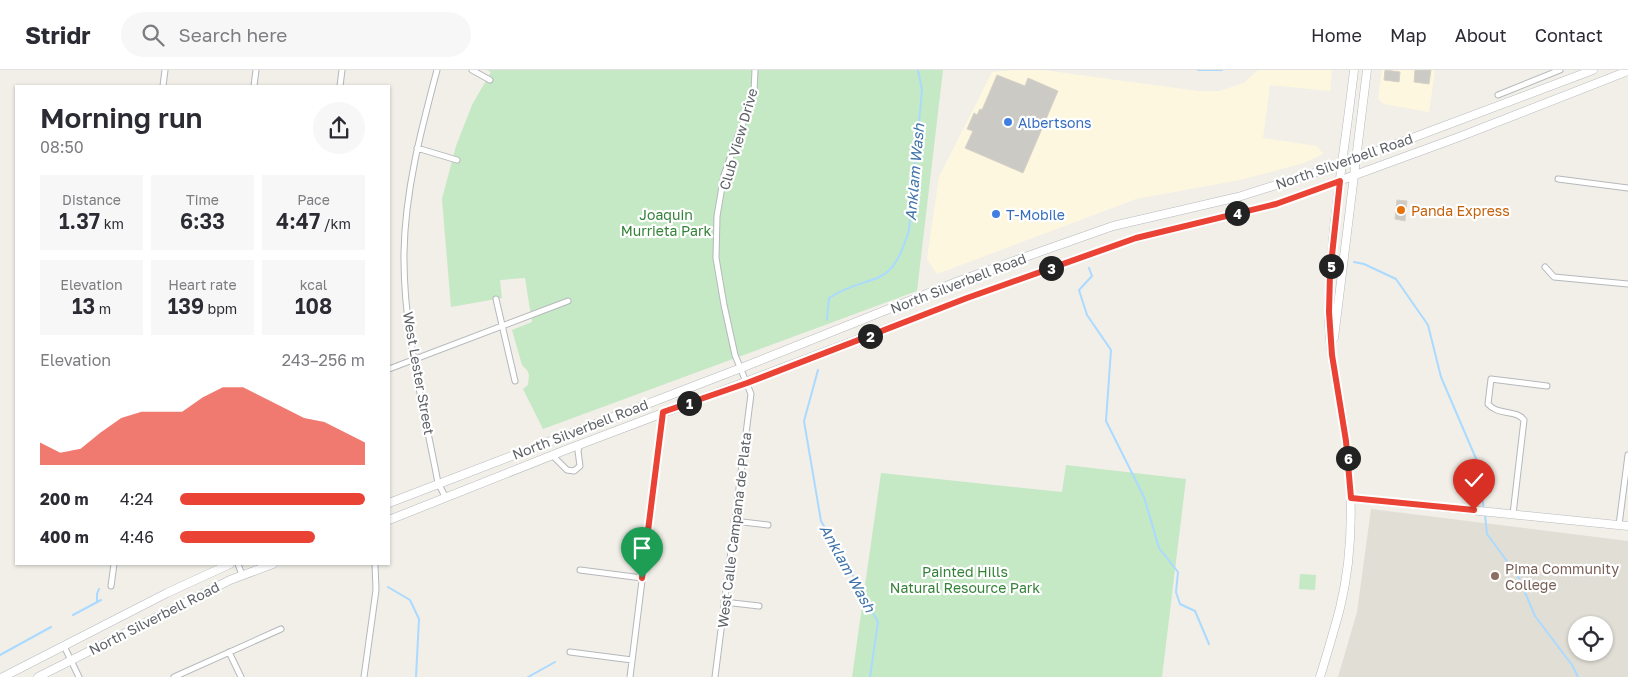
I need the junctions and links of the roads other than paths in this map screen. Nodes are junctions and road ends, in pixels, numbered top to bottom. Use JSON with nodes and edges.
{"nodes":[{"id":1,"x":165,"y":70,"type":"edge"},
{"id":2,"x":256,"y":70,"type":"edge"},
{"id":3,"x":342,"y":70,"type":"edge"},
{"id":4,"x":437,"y":70,"type":"edge"},
{"id":5,"x":472,"y":70,"type":"edge"},
{"id":6,"x":755,"y":70,"type":"edge"},
{"id":7,"x":1354,"y":70,"type":"edge"},
{"id":8,"x":1367,"y":70,"type":"edge"},
{"id":9,"x":1560,"y":70,"type":"edge"},
{"id":10,"x":1593,"y":70,"type":"edge"},
{"id":11,"x":1628,"y":71,"type":"edge"},
{"id":12,"x":490,"y":80,"type":"dead end"},
{"id":13,"x":163,"y":85,"type":"edge"},
{"id":14,"x":254,"y":85,"type":"edge"},
{"id":15,"x":340,"y":85,"type":"edge"},
{"id":16,"x":1498,"y":95,"type":"dead end"},
{"id":17,"x":417,"y":148,"type":"junction"},
{"id":18,"x":1357,"y":159,"type":"junction"},
{"id":19,"x":457,"y":160,"type":"dead end"},
{"id":20,"x":1343,"y":164,"type":"junction"},
{"id":21,"x":1354,"y":176,"type":"junction"},
{"id":22,"x":1558,"y":178,"type":"dead end"},
{"id":23,"x":1340,"y":181,"type":"junction"},
{"id":24,"x":1628,"y":188,"type":"edge"},
{"id":25,"x":1545,"y":267,"type":"dead end"},
{"id":26,"x":1628,"y":284,"type":"edge"},
{"id":27,"x":496,"y":299,"type":"dead end"},
{"id":28,"x":568,"y":301,"type":"dead end"},
{"id":29,"x":502,"y":327,"type":"junction"},
{"id":30,"x":1332,"y":355,"type":"junction"},
{"id":31,"x":414,"y":360,"type":"junction"},
{"id":32,"x":741,"y":368,"type":"junction"},
{"id":33,"x":390,"y":369,"type":"edge"},
{"id":34,"x":515,"y":381,"type":"dead end"},
{"id":35,"x":747,"y":383,"type":"junction"},
{"id":36,"x":1547,"y":386,"type":"dead end"},
{"id":37,"x":659,"y":399,"type":"junction"},
{"id":38,"x":663,"y":412,"type":"junction"},
{"id":39,"x":580,"y":444,"type":"junction"},
{"id":40,"x":552,"y":455,"type":"junction"},
{"id":41,"x":1628,"y":455,"type":"edge"},
{"id":42,"x":438,"y":483,"type":"junction"},
{"id":43,"x":446,"y":498,"type":"junction"},
{"id":44,"x":1351,"y":498,"type":"junction"},
{"id":45,"x":390,"y":503,"type":"edge"},
{"id":46,"x":1513,"y":514,"type":"junction"},
{"id":47,"x":390,"y":520,"type":"edge"},
{"id":48,"x":734,"y":521,"type":"junction"},
{"id":49,"x":768,"y":525,"type":"dead end"},
{"id":50,"x":1619,"y":525,"type":"junction"},
{"id":51,"x":1628,"y":526,"type":"edge"},
{"id":52,"x":114,"y":565,"type":"edge"},
{"id":53,"x":228,"y":565,"type":"edge"},
{"id":54,"x":238,"y":565,"type":"edge"},
{"id":55,"x":270,"y":565,"type":"edge"},
{"id":56,"x":375,"y":565,"type":"edge"},
{"id":57,"x":580,"y":570,"type":"dead end"},
{"id":58,"x":242,"y":575,"type":"junction"},
{"id":59,"x":642,"y":578,"type":"junction"},
{"id":60,"x":111,"y":586,"type":"dead end"},
{"id":61,"x":724,"y":602,"type":"junction"},
{"id":62,"x":759,"y":606,"type":"dead end"},
{"id":63,"x":281,"y":629,"type":"dead end"},
{"id":64,"x":64,"y":646,"type":"junction"},
{"id":65,"x":229,"y":652,"type":"junction"},
{"id":66,"x":570,"y":652,"type":"dead end"},
{"id":67,"x":632,"y":660,"type":"junction"},
{"id":68,"x":70,"y":662,"type":"junction"},
{"id":69,"x":174,"y":676,"type":"edge"},
{"id":70,"x":3,"y":677,"type":"edge"},
{"id":71,"x":38,"y":677,"type":"edge"},
{"id":72,"x":79,"y":677,"type":"edge"},
{"id":73,"x":241,"y":677,"type":"edge"},
{"id":74,"x":364,"y":677,"type":"edge"},
{"id":75,"x":630,"y":677,"type":"edge"},
{"id":76,"x":715,"y":677,"type":"edge"},
{"id":77,"x":1320,"y":677,"type":"edge"}],
"edges":[{"from":1,"to":13,"type":"street"},
{"from":2,"to":14,"type":"street"},
{"from":3,"to":15,"type":"street"},
{"from":4,"to":17,"type":"street","name":"West Lester Street"},
{"from":5,"to":12,"type":"street"},
{"from":6,"to":32,"type":"street","name":"Club View Drive"},
{"from":7,"to":20,"type":"main road"},
{"from":8,"to":18,"type":"main road"},
{"from":9,"to":16,"type":"street"},
{"from":10,"to":18,"type":"main road","name":"North Silverbell Road"},
{"from":11,"to":21,"type":"main road","name":"North Silverbell Road"},
{"from":17,"to":19,"type":"street"},
{"from":17,"to":31,"type":"street","name":"West Lester Street"},
{"from":18,"to":20,"type":"main road","name":"North Silverbell Road"},
{"from":18,"to":21,"type":"main road"},
{"from":20,"to":23,"type":"main road"},
{"from":20,"to":32,"type":"main road","name":"North Silverbell Road"},
{"from":21,"to":23,"type":"main road","name":"North Silverbell Road"},
{"from":21,"to":30,"type":"main road"},
{"from":22,"to":24,"type":"street"},
{"from":23,"to":30,"type":"main road"},
{"from":23,"to":35,"type":"main road","name":"North Silverbell Road"},
{"from":25,"to":26,"type":"street"},
{"from":27,"to":29,"type":"street"},
{"from":28,"to":29,"type":"street"},
{"from":29,"to":31,"type":"street"},
{"from":29,"to":34,"type":"street"},
{"from":30,"to":44,"type":"main road"},
{"from":31,"to":33,"type":"street"},
{"from":31,"to":42,"type":"street","name":"West Lester Street"},
{"from":32,"to":35,"type":"street","name":"Club View Drive"},
{"from":32,"to":37,"type":"main road","name":"North Silverbell Road"},
{"from":35,"to":38,"type":"main road","name":"North Silverbell Road"},
{"from":35,"to":48,"type":"street","name":"West Calle Campana de Plata"},
{"from":36,"to":46,"type":"street"},
{"from":37,"to":38,"type":"main road"},
{"from":37,"to":42,"type":"main road","name":"North Silverbell Road"},
{"from":38,"to":39,"type":"main road","name":"North Silverbell Road"},
{"from":38,"to":59,"type":"street"},
{"from":39,"to":40,"type":"main road","name":"North Silverbell Road"},
{"from":39,"to":40,"type":"street","name":"North Silverbell Road"},
{"from":40,"to":43,"type":"main road","name":"North Silverbell Road"},
{"from":41,"to":50,"type":"street"},
{"from":42,"to":43,"type":"street","name":"West Lester Street"},
{"from":42,"to":45,"type":"main road","name":"North Silverbell Road"},
{"from":43,"to":47,"type":"main road","name":"North Silverbell Road"},
{"from":44,"to":46,"type":"main road"},
{"from":44,"to":77,"type":"main road"},
{"from":46,"to":50,"type":"main road"},
{"from":48,"to":49,"type":"street"},
{"from":48,"to":61,"type":"street","name":"West Calle Campana de Plata"},
{"from":50,"to":51,"type":"main road"},
{"from":52,"to":60,"type":"street"},
{"from":53,"to":64,"type":"main road","name":"North Silverbell Road"},
{"from":54,"to":58,"type":"street"},
{"from":55,"to":58,"type":"main road","name":"North Silverbell Road"},
{"from":56,"to":74,"type":"street"},
{"from":57,"to":59,"type":"street"},
{"from":58,"to":68,"type":"main road","name":"North Silverbell Road"},
{"from":59,"to":67,"type":"street"},
{"from":61,"to":62,"type":"street"},
{"from":61,"to":76,"type":"street","name":"West Calle Campana de Plata"},
{"from":63,"to":65,"type":"street"},
{"from":64,"to":68,"type":"street"},
{"from":64,"to":70,"type":"main road","name":"North Silverbell Road"},
{"from":65,"to":69,"type":"street"},
{"from":65,"to":73,"type":"street"},
{"from":66,"to":67,"type":"street"},
{"from":67,"to":75,"type":"street"},
{"from":68,"to":71,"type":"main road","name":"North Silverbell Road"},
{"from":68,"to":72,"type":"street"}]}
